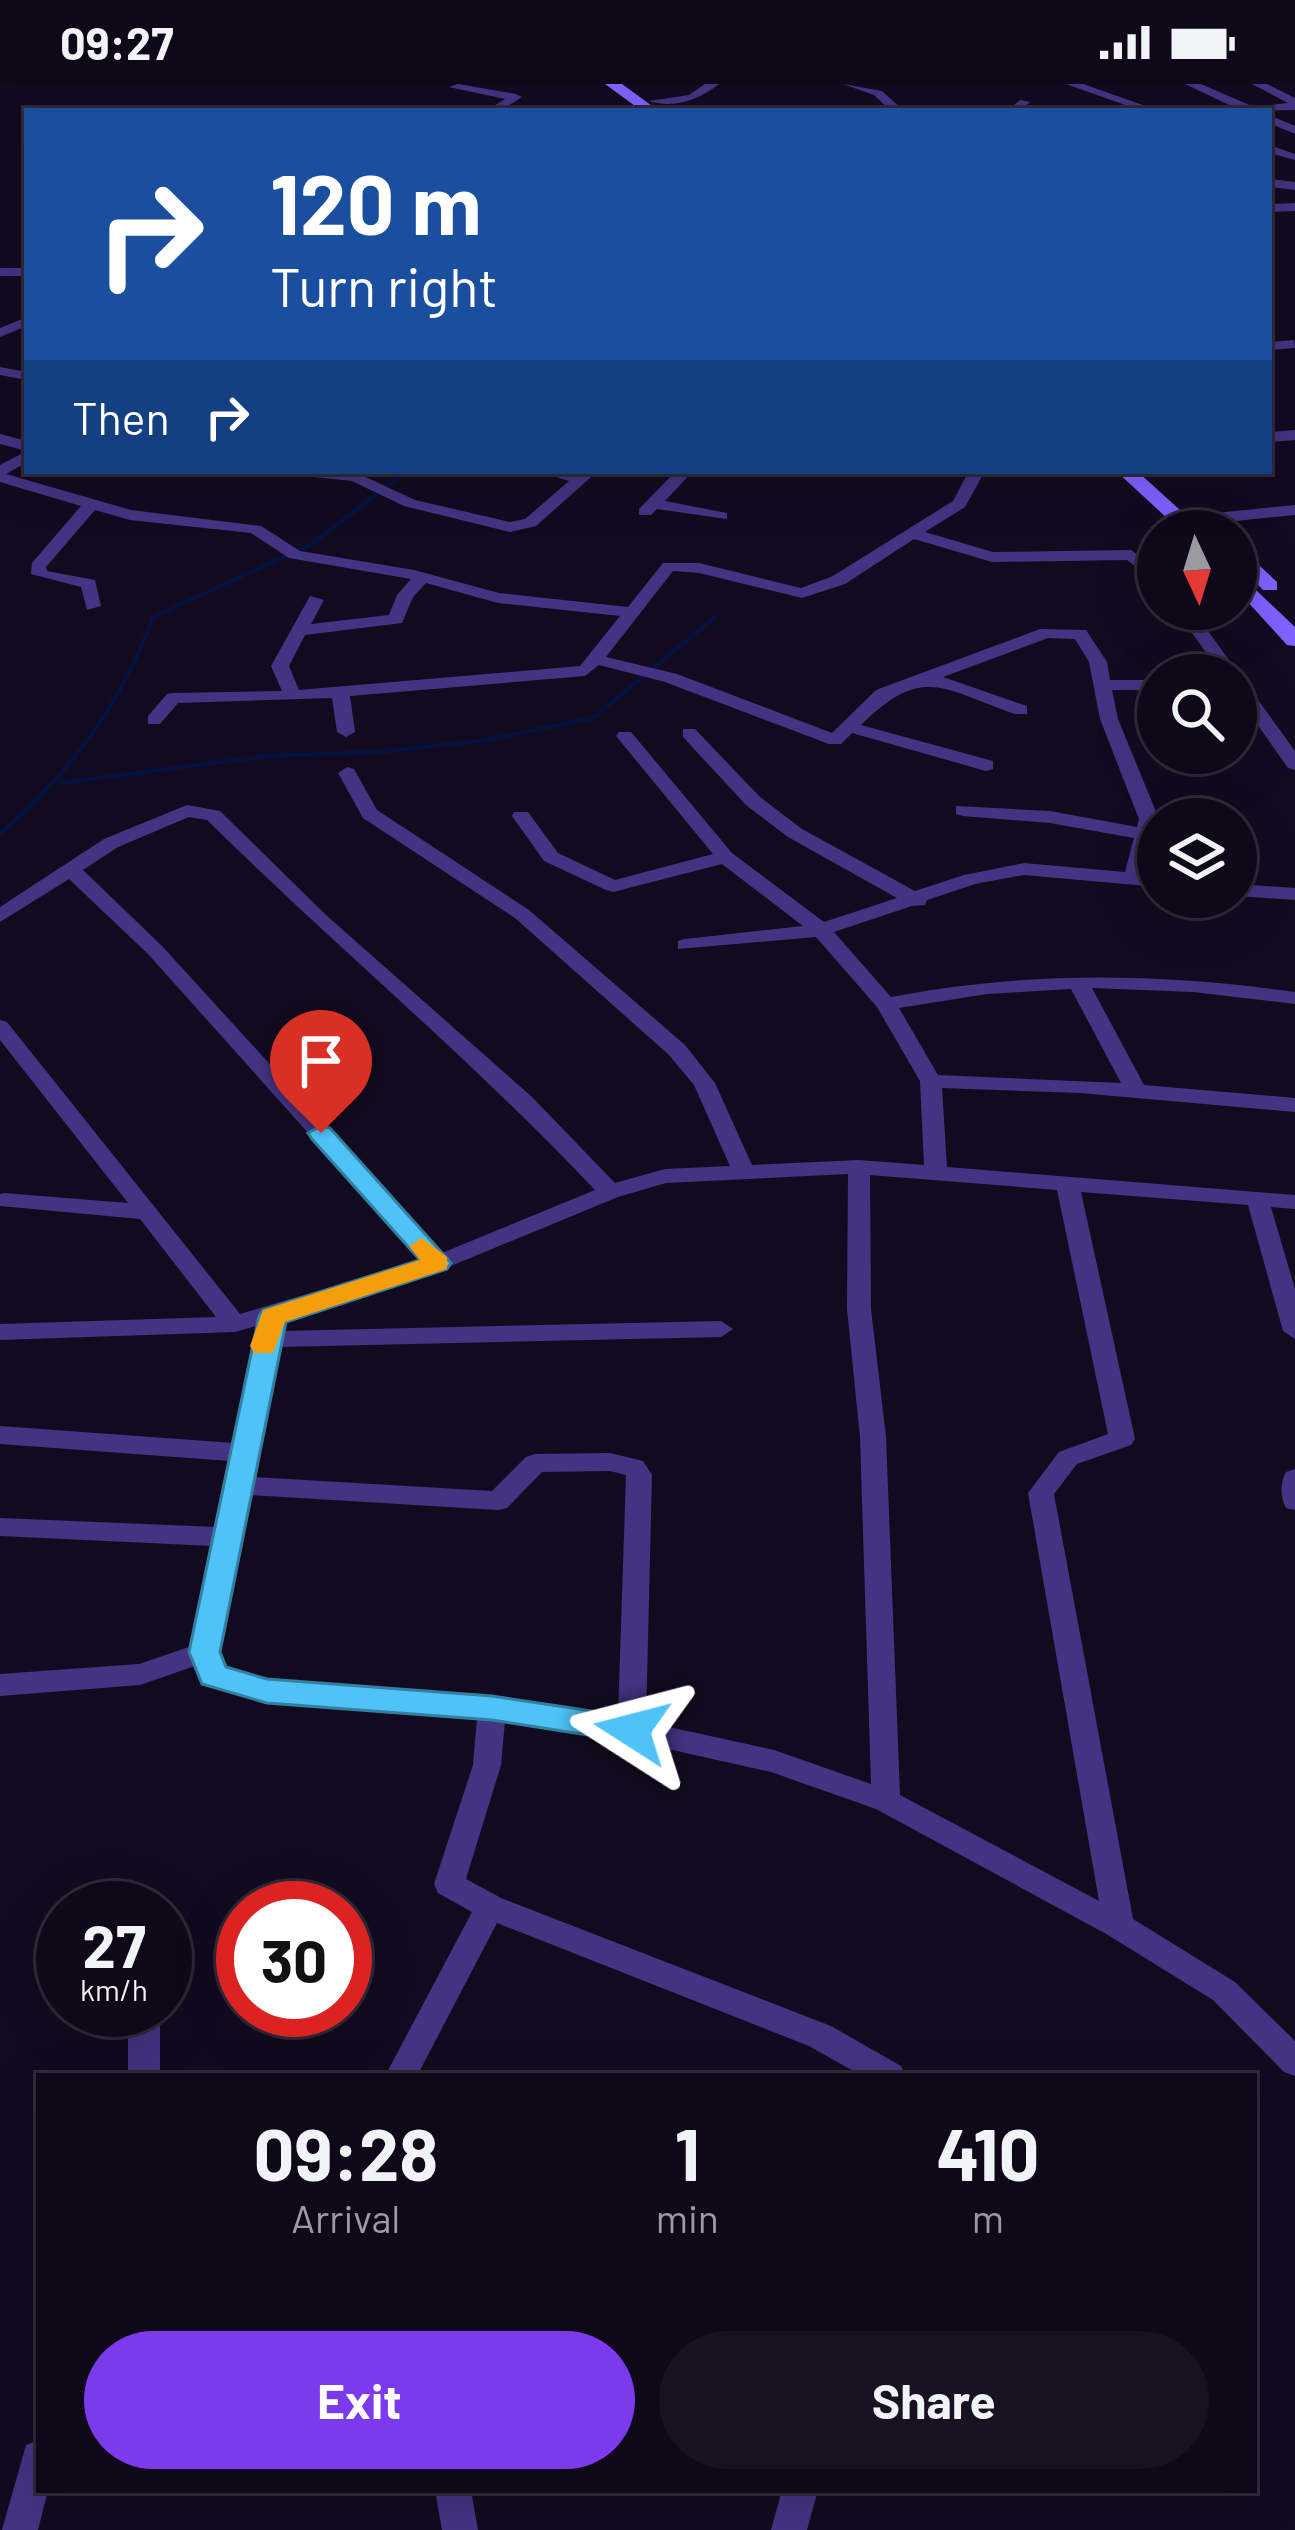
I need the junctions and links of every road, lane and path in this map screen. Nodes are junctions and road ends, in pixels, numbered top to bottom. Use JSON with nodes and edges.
{"nodes":[{"id":1,"x":592,"y":84,"type":"edge"},
{"id":2,"x":612,"y":84,"type":"edge"},
{"id":3,"x":713,"y":84,"type":"edge"},
{"id":4,"x":849,"y":84,"type":"edge"},
{"id":5,"x":1072,"y":84,"type":"edge"},
{"id":6,"x":1191,"y":84,"type":"edge"},
{"id":7,"x":455,"y":87,"type":"dead end"},
{"id":8,"x":1295,"y":87,"type":"edge"},
{"id":9,"x":1264,"y":88,"type":"edge"},
{"id":10,"x":1295,"y":104,"type":"edge"},
{"id":11,"x":654,"y":106,"type":"edge"},
{"id":12,"x":497,"y":108,"type":"edge"},
{"id":13,"x":627,"y":108,"type":"edge"},
{"id":14,"x":894,"y":108,"type":"edge"},
{"id":15,"x":1145,"y":108,"type":"edge"},
{"id":16,"x":1245,"y":108,"type":"edge"},
{"id":17,"x":24,"y":447,"type":"edge"},
{"id":18,"x":0,"y":474,"type":"edge"},
{"id":19,"x":330,"y":474,"type":"edge"},
{"id":20,"x":682,"y":474,"type":"edge"},
{"id":21,"x":975,"y":474,"type":"edge"},
{"id":22,"x":1130,"y":474,"type":"edge"},
{"id":23,"x":1155,"y":474,"type":"edge"},
{"id":24,"x":586,"y":475,"type":"edge"},
{"id":25,"x":91,"y":503,"type":"junction"},
{"id":26,"x":1182,"y":510,"type":"edge"},
{"id":27,"x":1190,"y":510,"type":"edge"},
{"id":28,"x":1295,"y":510,"type":"edge"},
{"id":29,"x":721,"y":517,"type":"dead end"},
{"id":30,"x":1257,"y":517,"type":"edge"},
{"id":31,"x":914,"y":534,"type":"junction"},
{"id":32,"x":1137,"y":560,"type":"edge"},
{"id":33,"x":1257,"y":572,"type":"edge"},
{"id":34,"x":423,"y":577,"type":"junction"},
{"id":35,"x":1257,"y":599,"type":"edge"},
{"id":36,"x":316,"y":600,"type":"dead end"},
{"id":37,"x":93,"y":606,"type":"dead end"},
{"id":38,"x":631,"y":612,"type":"junction"},
{"id":39,"x":1295,"y":612,"type":"edge"},
{"id":40,"x":298,"y":632,"type":"junction"},
{"id":41,"x":1295,"y":640,"type":"edge"},
{"id":42,"x":594,"y":659,"type":"junction"},
{"id":43,"x":927,"y":678,"type":"junction"},
{"id":44,"x":1102,"y":685,"type":"junction"},
{"id":45,"x":1137,"y":685,"type":"edge"},
{"id":46,"x":340,"y":692,"type":"junction"},
{"id":47,"x":293,"y":696,"type":"junction"},
{"id":48,"x":1021,"y":710,"type":"dead end"},
{"id":49,"x":1257,"y":710,"type":"edge"},
{"id":50,"x":154,"y":720,"type":"dead end"},
{"id":51,"x":853,"y":728,"type":"junction"},
{"id":52,"x":346,"y":733,"type":"dead end"},
{"id":53,"x":689,"y":733,"type":"dead end"},
{"id":54,"x":625,"y":736,"type":"dead end"},
{"id":55,"x":1295,"y":764,"type":"edge"},
{"id":56,"x":986,"y":766,"type":"dead end"},
{"id":57,"x":347,"y":772,"type":"dead end"},
{"id":58,"x":1142,"y":798,"type":"edge"},
{"id":59,"x":963,"y":810,"type":"dead end"},
{"id":60,"x":521,"y":816,"type":"dead end"},
{"id":61,"x":1137,"y":832,"type":"edge"},
{"id":62,"x":725,"y":857,"type":"junction"},
{"id":63,"x":1137,"y":865,"type":"edge"},
{"id":64,"x":72,"y":871,"type":"junction"},
{"id":65,"x":1133,"y":878,"type":"junction"},
{"id":66,"x":1137,"y":878,"type":"edge"},
{"id":67,"x":1257,"y":891,"type":"edge"},
{"id":68,"x":1295,"y":894,"type":"edge"},
{"id":69,"x":918,"y":901,"type":"junction"},
{"id":70,"x":0,"y":916,"type":"edge"},
{"id":71,"x":820,"y":930,"type":"junction"},
{"id":72,"x":685,"y":945,"type":"dead end"},
{"id":73,"x":1079,"y":984,"type":"junction"},
{"id":74,"x":1295,"y":998,"type":"edge"},
{"id":75,"x":886,"y":1004,"type":"junction"},
{"id":76,"x":0,"y":1026,"type":"edge"},
{"id":77,"x":931,"y":1081,"type":"junction"},
{"id":78,"x":1136,"y":1091,"type":"junction"},
{"id":79,"x":1295,"y":1106,"type":"edge"},
{"id":80,"x":859,"y":1167,"type":"junction"},
{"id":81,"x":937,"y":1172,"type":"junction"},
{"id":82,"x":744,"y":1173,"type":"junction"},
{"id":83,"x":1067,"y":1182,"type":"junction"},
{"id":84,"x":610,"y":1192,"type":"junction"},
{"id":85,"x":4,"y":1199,"type":"dead end"},
{"id":86,"x":1258,"y":1201,"type":"junction"},
{"id":87,"x":1295,"y":1202,"type":"edge"},
{"id":88,"x":143,"y":1212,"type":"junction"},
{"id":89,"x":438,"y":1263,"type":"junction"},
{"id":90,"x":235,"y":1324,"type":"junction"},
{"id":91,"x":269,"y":1328,"type":"junction"},
{"id":92,"x":721,"y":1329,"type":"dead end"},
{"id":93,"x":1295,"y":1331,"type":"edge"},
{"id":94,"x":0,"y":1332,"type":"edge"},
{"id":95,"x":0,"y":1435,"type":"edge"},
{"id":96,"x":245,"y":1453,"type":"junction"},
{"id":97,"x":1295,"y":1478,"type":"edge"},
{"id":98,"x":240,"y":1485,"type":"junction"},
{"id":99,"x":1295,"y":1501,"type":"edge"},
{"id":100,"x":0,"y":1527,"type":"edge"},
{"id":101,"x":231,"y":1537,"type":"junction"},
{"id":102,"x":204,"y":1652,"type":"junction"},
{"id":103,"x":0,"y":1685,"type":"edge"},
{"id":104,"x":492,"y":1708,"type":"junction"},
{"id":105,"x":632,"y":1730,"type":"junction"},
{"id":106,"x":886,"y":1801,"type":"junction"},
{"id":107,"x":490,"y":1907,"type":"junction"},
{"id":108,"x":1119,"y":1927,"type":"junction"},
{"id":109,"x":144,"y":2037,"type":"edge"},
{"id":110,"x":1295,"y":2062,"type":"edge"},
{"id":111,"x":144,"y":2073,"type":"edge"},
{"id":112,"x":403,"y":2073,"type":"edge"},
{"id":113,"x":885,"y":2073,"type":"edge"},
{"id":114,"x":36,"y":2468,"type":"edge"},
{"id":115,"x":454,"y":2493,"type":"edge"},
{"id":116,"x":799,"y":2493,"type":"edge"},
{"id":117,"x":20,"y":2530,"type":"edge"},
{"id":118,"x":460,"y":2530,"type":"edge"},
{"id":119,"x":789,"y":2530,"type":"edge"}],
"edges":[{"from":1,"to":13,"type":"main road"},
{"from":2,"to":11,"type":"main road"},
{"from":3,"to":11,"type":"street"},
{"from":4,"to":14,"type":"street"},
{"from":5,"to":15,"type":"street"},
{"from":6,"to":16,"type":"street"},
{"from":7,"to":12,"type":"street"},
{"from":8,"to":9,"type":"street"},
{"from":9,"to":10,"type":"street"},
{"from":17,"to":18,"type":"street"},
{"from":18,"to":25,"type":"street"},
{"from":19,"to":24,"type":"street"},
{"from":20,"to":29,"type":"street"},
{"from":21,"to":31,"type":"street"},
{"from":22,"to":26,"type":"main road"},
{"from":23,"to":27,"type":"main road"},
{"from":25,"to":34,"type":"street"},
{"from":25,"to":37,"type":"street"},
{"from":28,"to":30,"type":"street"},
{"from":31,"to":32,"type":"street"},
{"from":31,"to":38,"type":"street"},
{"from":33,"to":39,"type":"main road"},
{"from":34,"to":38,"type":"street"},
{"from":34,"to":40,"type":"street"},
{"from":35,"to":41,"type":"main road"},
{"from":36,"to":40,"type":"street"},
{"from":38,"to":42,"type":"street"},
{"from":40,"to":47,"type":"street"},
{"from":42,"to":46,"type":"street"},
{"from":42,"to":51,"type":"street"},
{"from":43,"to":44,"type":"street"},
{"from":43,"to":48,"type":"street"},
{"from":43,"to":51,"type":"street"},
{"from":44,"to":45,"type":"street"},
{"from":44,"to":58,"type":"street"},
{"from":46,"to":47,"type":"street"},
{"from":46,"to":52,"type":"street"},
{"from":47,"to":50,"type":"street"},
{"from":49,"to":55,"type":"street"},
{"from":51,"to":56,"type":"street"},
{"from":53,"to":69,"type":"street"},
{"from":54,"to":62,"type":"street"},
{"from":57,"to":82,"type":"street"},
{"from":59,"to":61,"type":"street"},
{"from":60,"to":62,"type":"street"},
{"from":62,"to":71,"type":"street"},
{"from":63,"to":65,"type":"street"},
{"from":64,"to":70,"type":"street"},
{"from":64,"to":84,"type":"street"},
{"from":64,"to":89,"type":"street"},
{"from":65,"to":66,"type":"street"},
{"from":65,"to":69,"type":"street"},
{"from":67,"to":68,"type":"street"},
{"from":69,"to":71,"type":"street"},
{"from":71,"to":72,"type":"street"},
{"from":71,"to":75,"type":"street"},
{"from":73,"to":74,"type":"street"},
{"from":73,"to":75,"type":"street"},
{"from":73,"to":78,"type":"street"},
{"from":75,"to":77,"type":"street"},
{"from":76,"to":88,"type":"street"},
{"from":77,"to":78,"type":"street"},
{"from":77,"to":81,"type":"street"},
{"from":78,"to":79,"type":"street"},
{"from":80,"to":81,"type":"street"},
{"from":80,"to":82,"type":"street"},
{"from":80,"to":106,"type":"street"},
{"from":81,"to":83,"type":"street"},
{"from":82,"to":84,"type":"street"},
{"from":83,"to":86,"type":"street"},
{"from":83,"to":108,"type":"street"},
{"from":84,"to":89,"type":"street"},
{"from":85,"to":88,"type":"street"},
{"from":86,"to":87,"type":"street"},
{"from":86,"to":93,"type":"street"},
{"from":88,"to":90,"type":"street"},
{"from":89,"to":91,"type":"street"},
{"from":90,"to":91,"type":"street"},
{"from":90,"to":94,"type":"street"},
{"from":91,"to":92,"type":"street"},
{"from":91,"to":96,"type":"street"},
{"from":95,"to":96,"type":"street"},
{"from":96,"to":98,"type":"street"},
{"from":97,"to":99,"type":"street"},
{"from":98,"to":101,"type":"street"},
{"from":98,"to":105,"type":"street"},
{"from":100,"to":101,"type":"street"},
{"from":101,"to":102,"type":"street"},
{"from":102,"to":103,"type":"street"},
{"from":102,"to":104,"type":"street"},
{"from":104,"to":105,"type":"street"},
{"from":104,"to":107,"type":"street"},
{"from":105,"to":106,"type":"street"},
{"from":106,"to":108,"type":"street"},
{"from":107,"to":112,"type":"street"},
{"from":107,"to":113,"type":"street"},
{"from":108,"to":110,"type":"street"},
{"from":109,"to":111,"type":"street"},
{"from":114,"to":117,"type":"street"},
{"from":115,"to":118,"type":"street"},
{"from":116,"to":119,"type":"street"}]}
